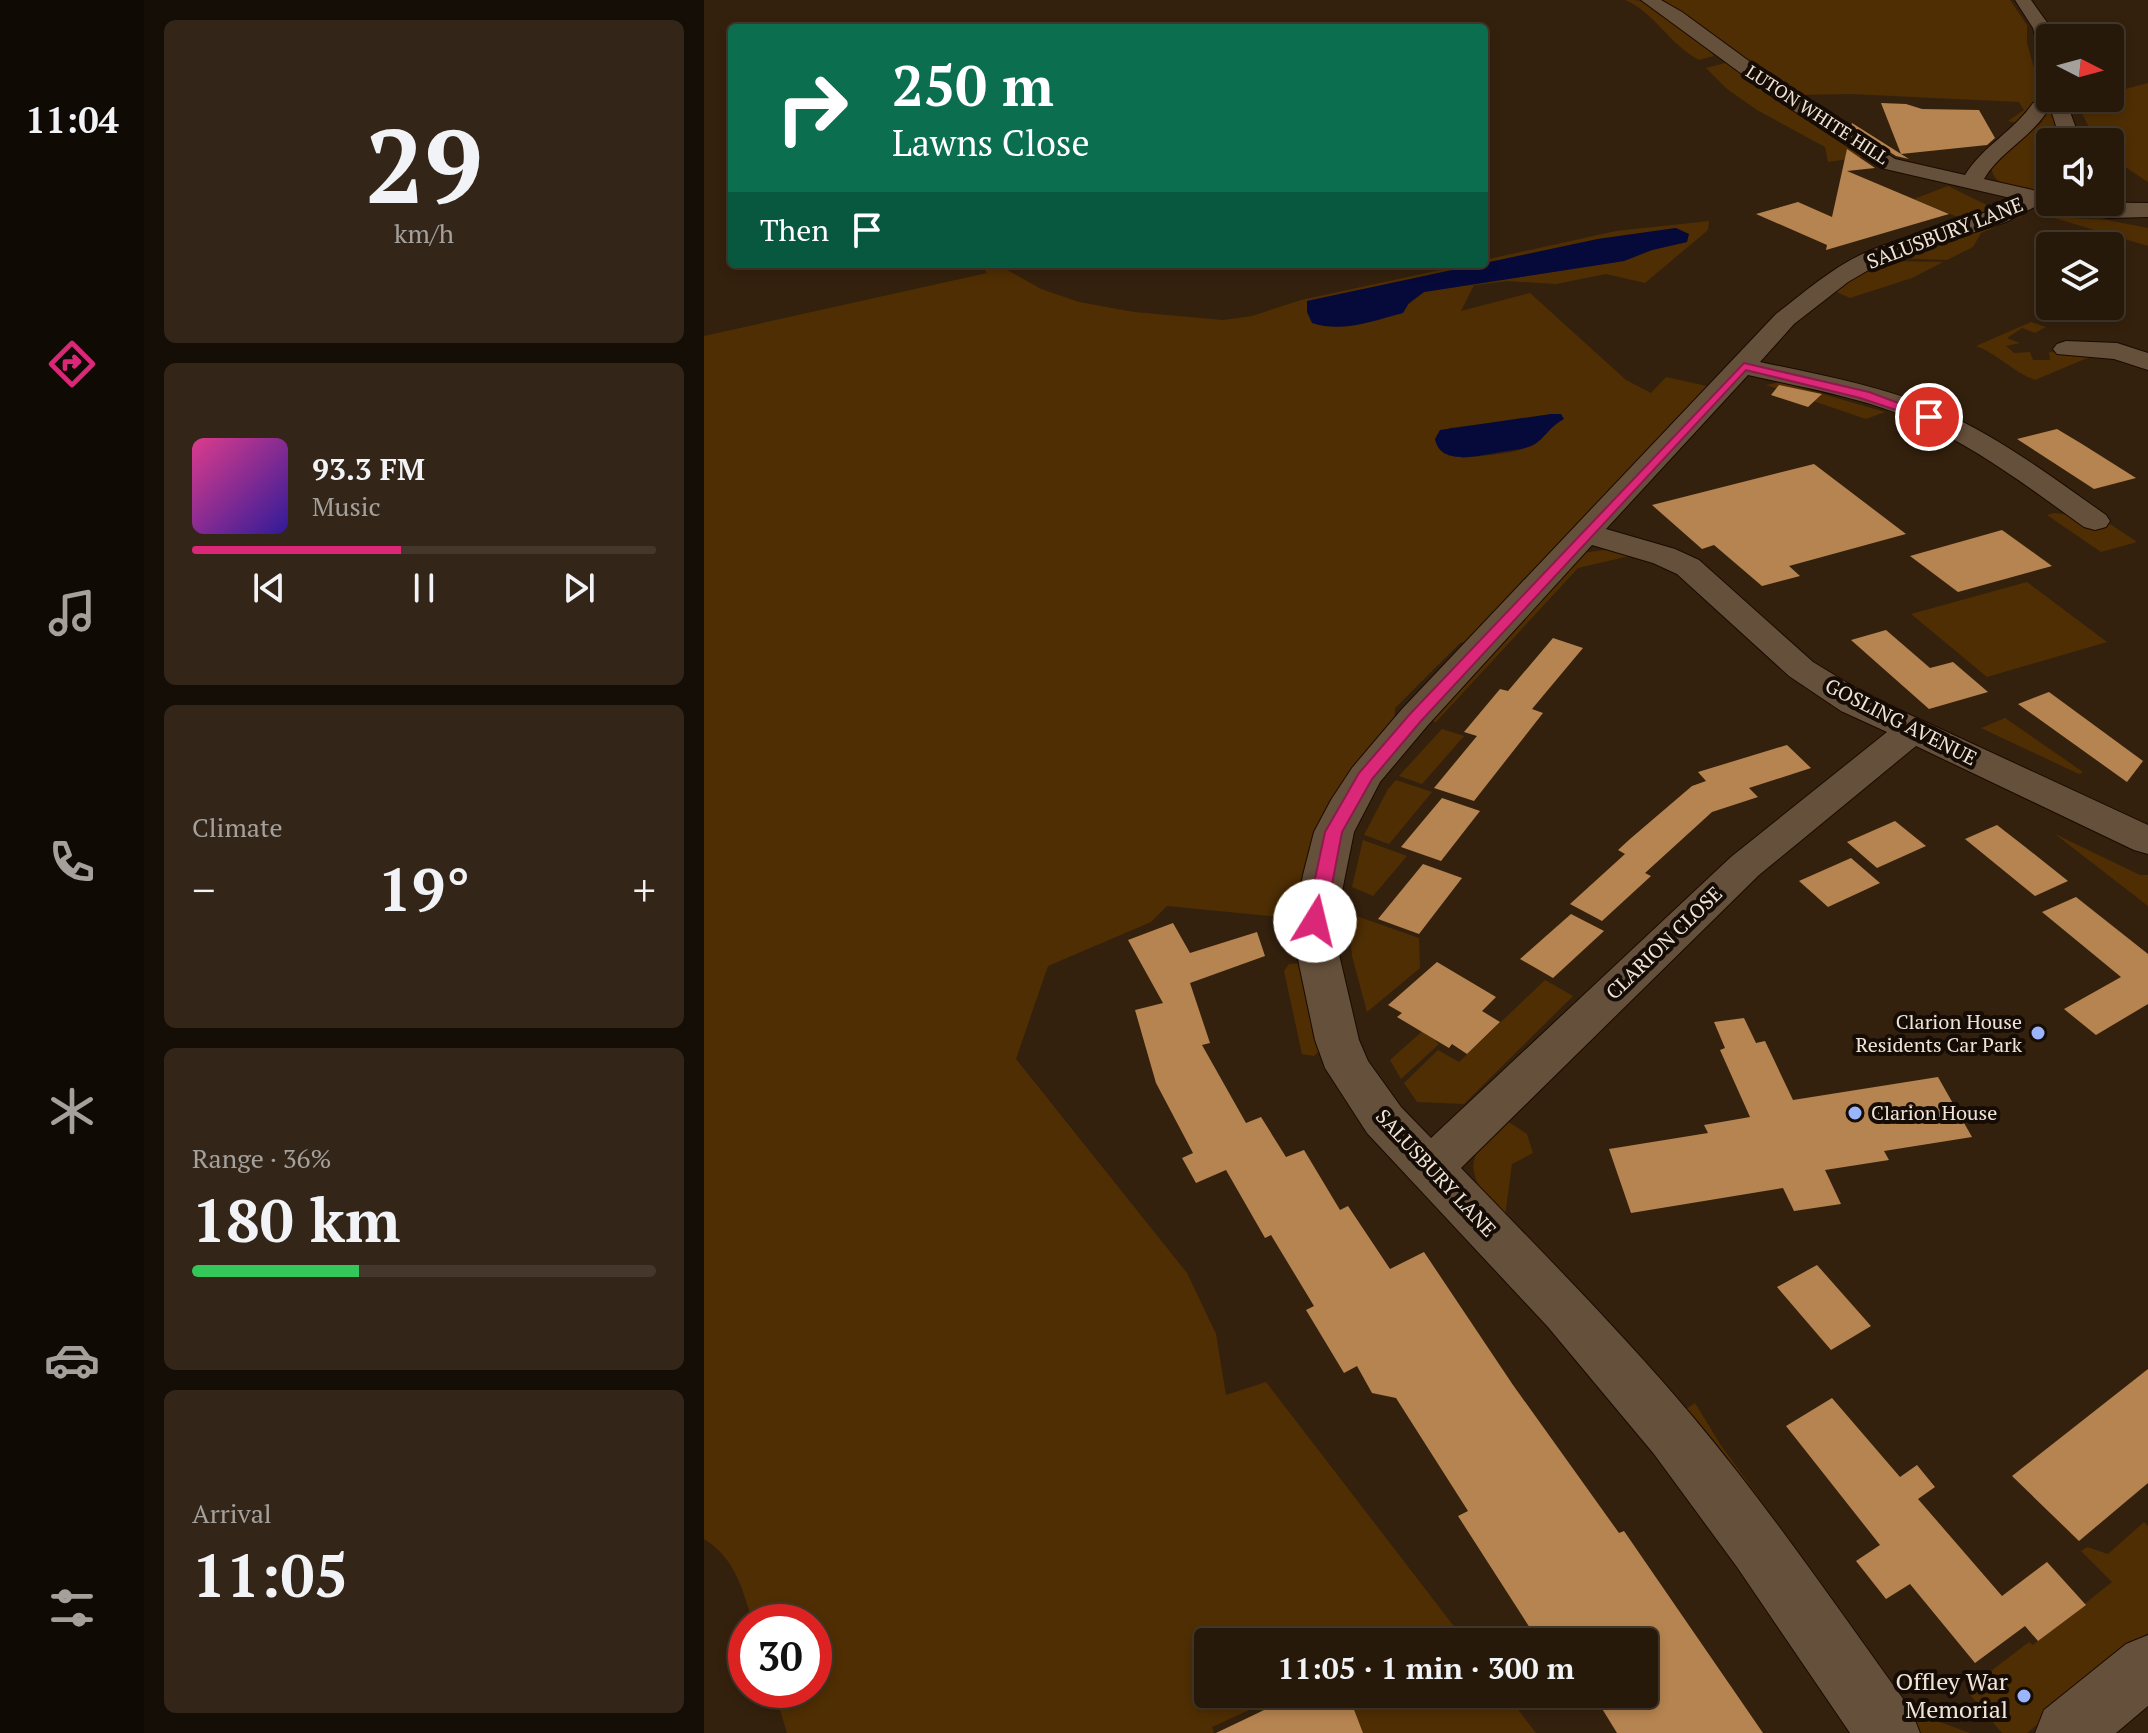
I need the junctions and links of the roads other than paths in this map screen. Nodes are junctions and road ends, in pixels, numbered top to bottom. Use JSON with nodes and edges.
{"nodes":[{"id":1,"x":1649,"y":0,"type":"edge"},
{"id":2,"x":2023,"y":0,"type":"edge"},
{"id":3,"x":2039,"y":24,"type":"edge"},
{"id":4,"x":2040,"y":112,"type":"edge"},
{"id":5,"x":1972,"y":181,"type":"junction"},
{"id":6,"x":2124,"y":188,"type":"edge"},
{"id":7,"x":2036,"y":197,"type":"edge"},
{"id":8,"x":2148,"y":201,"type":"edge"},
{"id":9,"x":2036,"y":204,"type":"edge"},
{"id":10,"x":2148,"y":210,"type":"edge"},
{"id":11,"x":2124,"y":211,"type":"edge"},
{"id":12,"x":2066,"y":349,"type":"dead end"},
{"id":13,"x":2139,"y":350,"type":"edge"},
{"id":14,"x":1744,"y":366,"type":"junction"},
{"id":15,"x":2070,"y":503,"type":"junction"},
{"id":16,"x":2040,"y":512,"type":"dead end"},
{"id":17,"x":2095,"y":521,"type":"dead end"},
{"id":18,"x":1589,"y":534,"type":"junction"},
{"id":19,"x":1912,"y":731,"type":"junction"},
{"id":20,"x":2148,"y":841,"type":"edge"},
{"id":21,"x":1429,"y":1169,"type":"junction"},
{"id":22,"x":2148,"y":1666,"type":"edge"},
{"id":23,"x":1888,"y":1733,"type":"edge"},
{"id":24,"x":2067,"y":1733,"type":"edge"}],
"edges":[{"from":1,"to":5,"type":"street","name":"LUTON WHITE HILL"},
{"from":2,"to":3,"type":"street"},
{"from":4,"to":5,"type":"street"},
{"from":5,"to":7,"type":"street","name":"LUTON WHITE HILL"},
{"from":6,"to":8,"type":"street"},
{"from":9,"to":14,"type":"street","name":"SALUSBURY LANE"},
{"from":10,"to":11,"type":"street","name":"LUTON WHITE HILL"},
{"from":12,"to":13,"type":"street"},
{"from":14,"to":15,"type":"street"},
{"from":14,"to":18,"type":"street","name":"SALUSBURY LANE"},
{"from":15,"to":16,"type":"street"},
{"from":15,"to":17,"type":"street"},
{"from":18,"to":19,"type":"street","name":"GOSLING AVENUE"},
{"from":18,"to":21,"type":"street","name":"SALUSBURY LANE"},
{"from":19,"to":20,"type":"street","name":"GOSLING AVENUE"},
{"from":19,"to":21,"type":"street","name":"CLARION CLOSE"},
{"from":21,"to":23,"type":"street","name":"SALUSBURY LANE"},
{"from":22,"to":24,"type":"street"}]}
